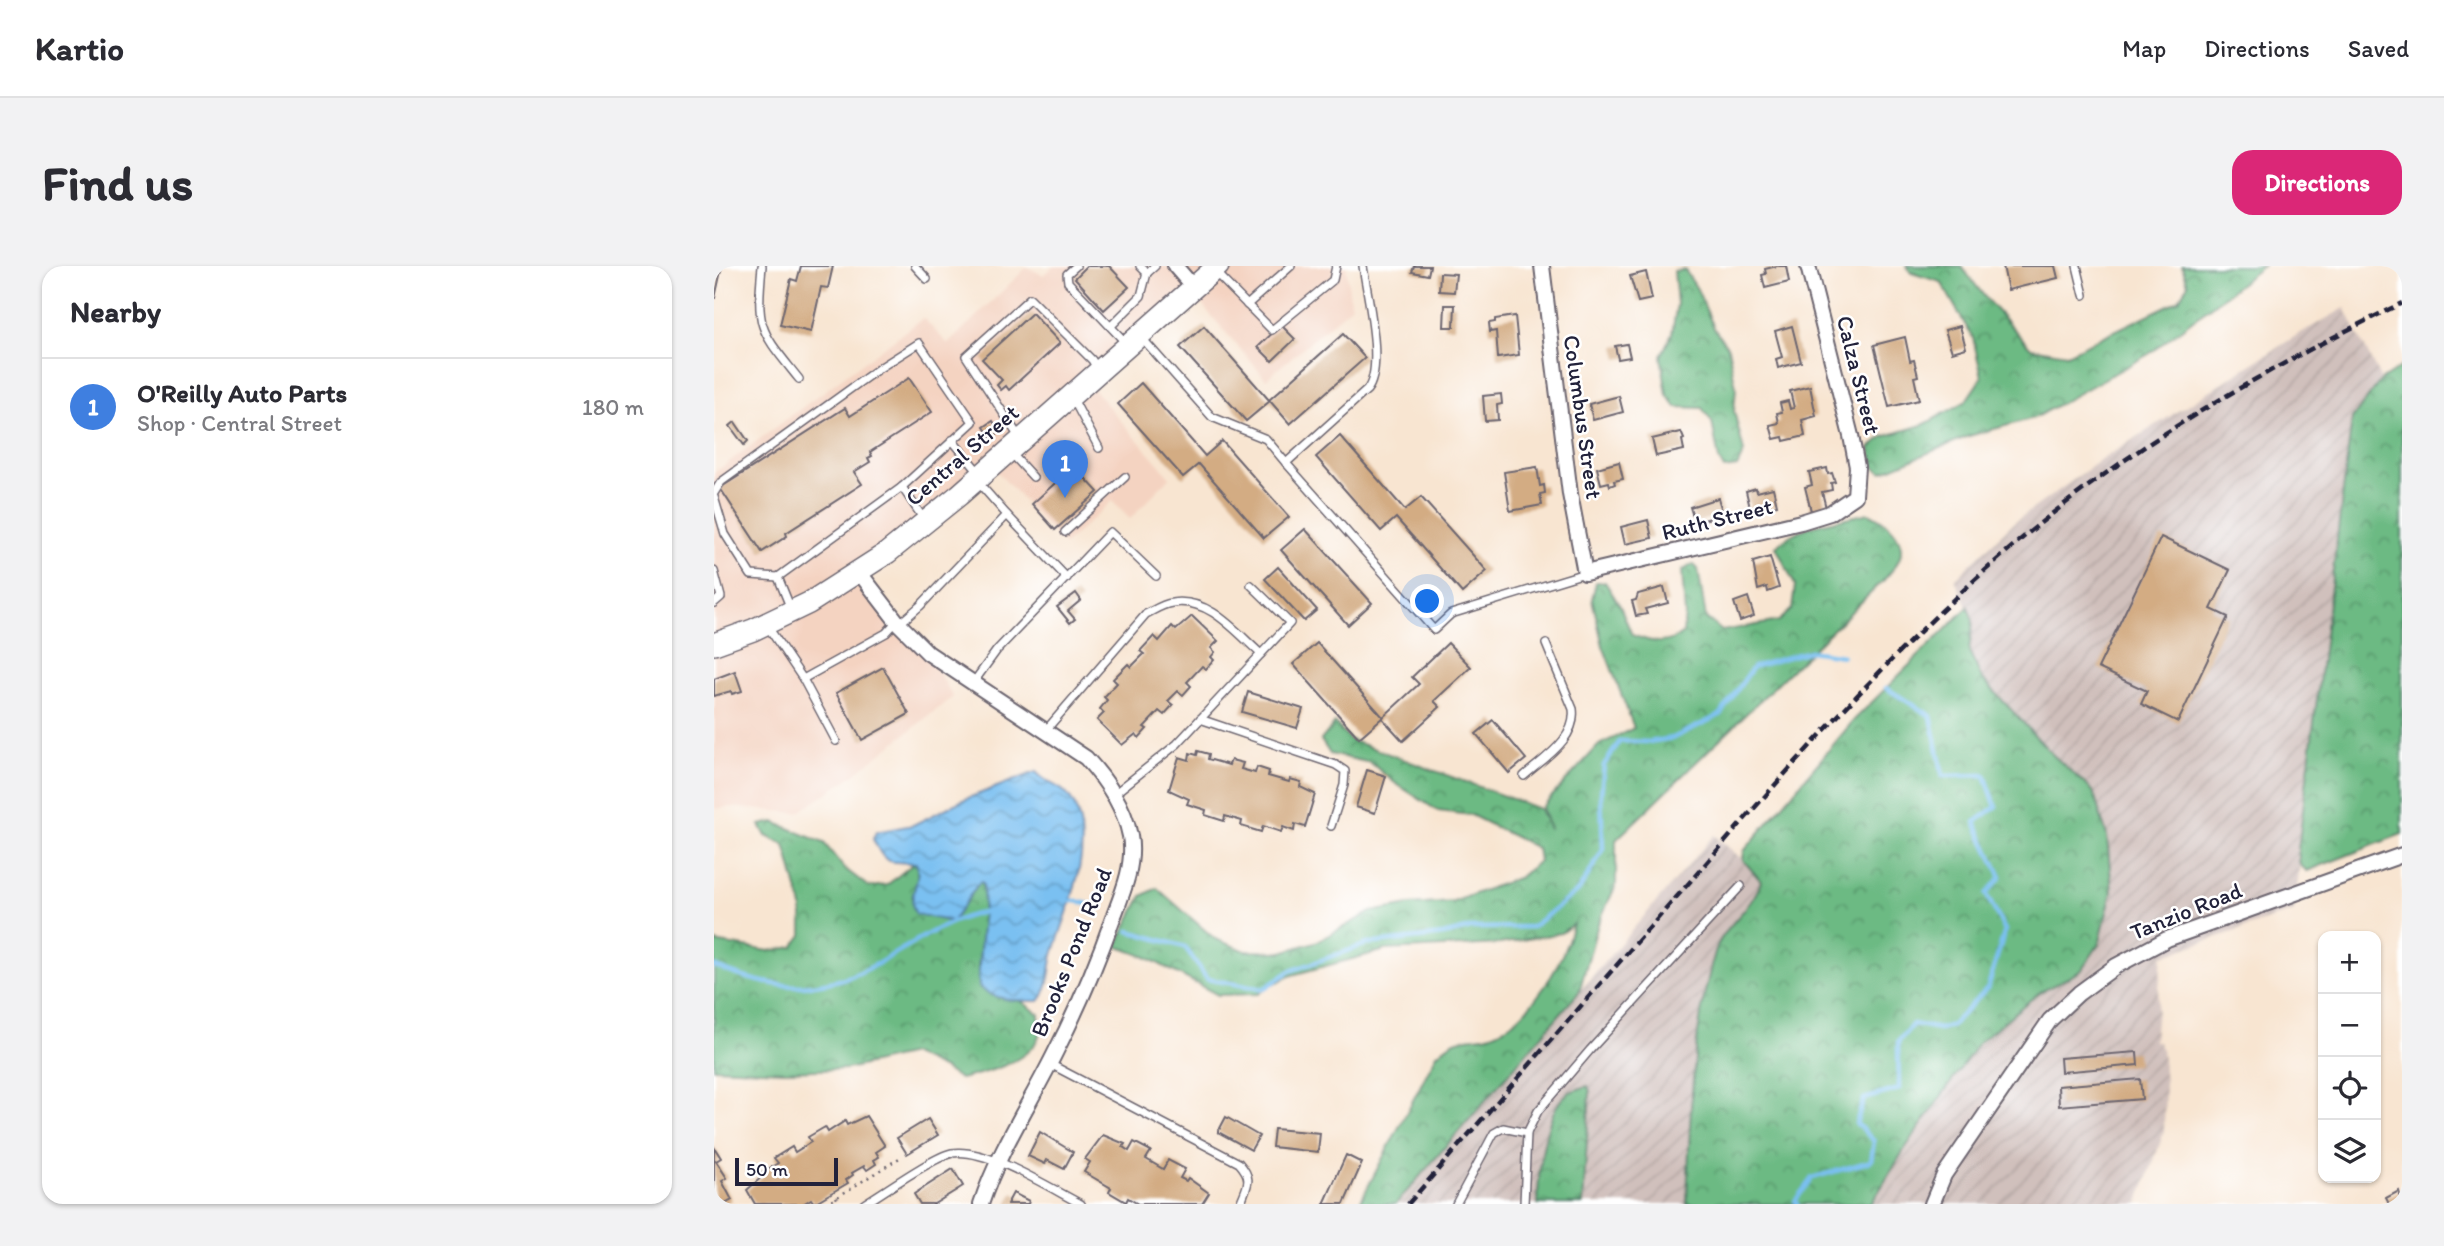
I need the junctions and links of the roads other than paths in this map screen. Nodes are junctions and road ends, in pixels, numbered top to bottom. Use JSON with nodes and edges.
{"nodes":[{"id":1,"x":762,"y":266,"type":"edge"},
{"id":2,"x":915,"y":266,"type":"edge"},
{"id":3,"x":1076,"y":266,"type":"edge"},
{"id":4,"x":1140,"y":266,"type":"edge"},
{"id":5,"x":1155,"y":266,"type":"edge"},
{"id":6,"x":1175,"y":266,"type":"edge"},
{"id":7,"x":1291,"y":266,"type":"edge"},
{"id":8,"x":1336,"y":266,"type":"edge"},
{"id":9,"x":1363,"y":266,"type":"edge"},
{"id":10,"x":1542,"y":266,"type":"edge"},
{"id":11,"x":1808,"y":266,"type":"edge"},
{"id":12,"x":2077,"y":266,"type":"edge"},
{"id":13,"x":1216,"y":268,"type":"edge"},
{"id":14,"x":1147,"y":273,"type":"junction"},
{"id":15,"x":927,"y":279,"type":"dead end"},
{"id":16,"x":1194,"y":288,"type":"junction"},
{"id":17,"x":2084,"y":295,"type":"dead end"},
{"id":18,"x":1247,"y":305,"type":"junction"},
{"id":19,"x":1111,"y":326,"type":"junction"},
{"id":20,"x":1134,"y":340,"type":"junction"},
{"id":21,"x":1098,"y":371,"type":"junction"},
{"id":22,"x":799,"y":379,"type":"dead end"},
{"id":23,"x":1071,"y":395,"type":"junction"},
{"id":24,"x":953,"y":440,"type":"junction"},
{"id":25,"x":1015,"y":445,"type":"junction"},
{"id":26,"x":1099,"y":448,"type":"dead end"},
{"id":27,"x":1286,"y":463,"type":"junction"},
{"id":28,"x":979,"y":477,"type":"junction"},
{"id":29,"x":1034,"y":477,"type":"dead end"},
{"id":30,"x":1125,"y":477,"type":"dead end"},
{"id":31,"x":902,"y":487,"type":"junction"},
{"id":32,"x":714,"y":495,"type":"edge"},
{"id":33,"x":1855,"y":496,"type":"joint"},
{"id":34,"x":1007,"y":515,"type":"junction"},
{"id":35,"x":926,"y":522,"type":"junction"},
{"id":36,"x":1065,"y":532,"type":"dead end"},
{"id":37,"x":714,"y":571,"type":"edge"},
{"id":38,"x":859,"y":572,"type":"junction"},
{"id":39,"x":1585,"y":573,"type":"junction"},
{"id":40,"x":1156,"y":576,"type":"dead end"},
{"id":41,"x":778,"y":578,"type":"junction"},
{"id":42,"x":1067,"y":578,"type":"junction"},
{"id":43,"x":1251,"y":585,"type":"dead end"},
{"id":44,"x":714,"y":603,"type":"edge"},
{"id":45,"x":792,"y":611,"type":"junction"},
{"id":46,"x":898,"y":623,"type":"junction"},
{"id":47,"x":766,"y":624,"type":"junction"},
{"id":48,"x":714,"y":644,"type":"edge"},
{"id":49,"x":1546,"y":644,"type":"dead end"},
{"id":50,"x":1261,"y":654,"type":"junction"},
{"id":51,"x":803,"y":679,"type":"junction"},
{"id":52,"x":973,"y":684,"type":"junction"},
{"id":53,"x":1200,"y":719,"type":"junction"},
{"id":54,"x":1046,"y":730,"type":"junction"},
{"id":55,"x":836,"y":741,"type":"dead end"},
{"id":56,"x":1524,"y":776,"type":"dead end"},
{"id":57,"x":1114,"y":794,"type":"junction"},
{"id":58,"x":1331,"y":826,"type":"dead end"},
{"id":59,"x":2402,"y":855,"type":"edge"},
{"id":60,"x":1741,"y":886,"type":"dead end"},
{"id":61,"x":1049,"y":1064,"type":"junction"},
{"id":62,"x":1527,"y":1132,"type":"junction"},
{"id":63,"x":998,"y":1162,"type":"junction"},
{"id":64,"x":864,"y":1204,"type":"edge"},
{"id":65,"x":981,"y":1204,"type":"edge"},
{"id":66,"x":1081,"y":1204,"type":"edge"},
{"id":67,"x":1240,"y":1204,"type":"edge"},
{"id":68,"x":1456,"y":1204,"type":"edge"},
{"id":69,"x":1521,"y":1204,"type":"edge"},
{"id":70,"x":1932,"y":1204,"type":"edge"}],
"edges":[{"from":1,"to":22,"type":"lane"},
{"from":2,"to":15,"type":"lane"},
{"from":3,"to":19,"type":"lane"},
{"from":4,"to":14,"type":"lane"},
{"from":5,"to":14,"type":"lane"},
{"from":6,"to":16,"type":"street"},
{"from":7,"to":18,"type":"lane"},
{"from":8,"to":18,"type":"lane"},
{"from":9,"to":27,"type":"lane"},
{"from":10,"to":39,"type":"street","name":"Columbus Street"},
{"from":11,"to":33,"type":"street","name":"Calza Street"},
{"from":12,"to":17,"type":"lane"},
{"from":13,"to":16,"type":"main road","name":"Central Street"},
{"from":13,"to":18,"type":"lane"},
{"from":14,"to":19,"type":"lane"},
{"from":16,"to":20,"type":"main road","name":"Central Street"},
{"from":19,"to":20,"type":"lane"},
{"from":20,"to":21,"type":"main road","name":"Central Street"},
{"from":20,"to":27,"type":"lane"},
{"from":21,"to":23,"type":"main road","name":"Central Street"},
{"from":21,"to":25,"type":"lane"},
{"from":23,"to":25,"type":"main road","name":"Central Street"},
{"from":23,"to":26,"type":"lane"},
{"from":24,"to":28,"type":"lane"},
{"from":24,"to":31,"type":"lane"},
{"from":24,"to":32,"type":"lane"},
{"from":25,"to":28,"type":"main road","name":"Central Street"},
{"from":25,"to":29,"type":"lane"},
{"from":27,"to":39,"type":"lane"},
{"from":28,"to":34,"type":"lane"},
{"from":28,"to":35,"type":"main road","name":"Central Street"},
{"from":30,"to":36,"type":"lane"},
{"from":31,"to":35,"type":"lane"},
{"from":31,"to":41,"type":"lane"},
{"from":32,"to":41,"type":"lane"},
{"from":33,"to":39,"type":"street","name":"Ruth Street"},
{"from":34,"to":42,"type":"lane"},
{"from":34,"to":46,"type":"lane"},
{"from":35,"to":38,"type":"main road","name":"Central Street"},
{"from":37,"to":44,"type":"lane"},
{"from":38,"to":45,"type":"main road","name":"Central Street"},
{"from":38,"to":46,"type":"street","name":"Brooks Pond Road"},
{"from":40,"to":42,"type":"lane"},
{"from":41,"to":45,"type":"lane"},
{"from":42,"to":52,"type":"lane"},
{"from":43,"to":50,"type":"lane"},
{"from":45,"to":47,"type":"main road","name":"Central Street"},
{"from":46,"to":51,"type":"lane"},
{"from":46,"to":52,"type":"street","name":"Brooks Pond Road"},
{"from":47,"to":48,"type":"main road","name":"Central Street"},
{"from":47,"to":51,"type":"lane"},
{"from":49,"to":56,"type":"lane"},
{"from":50,"to":53,"type":"lane"},
{"from":50,"to":54,"type":"lane"},
{"from":51,"to":55,"type":"lane"},
{"from":52,"to":54,"type":"street","name":"Brooks Pond Road"},
{"from":53,"to":57,"type":"lane"},
{"from":53,"to":58,"type":"lane"},
{"from":54,"to":57,"type":"street","name":"Brooks Pond Road"},
{"from":57,"to":61,"type":"street","name":"Brooks Pond Road"},
{"from":59,"to":70,"type":"street","name":"Tanzio Road"},
{"from":60,"to":62,"type":"lane"},
{"from":61,"to":63,"type":"street","name":"Brooks Pond Road"},
{"from":61,"to":67,"type":"lane"},
{"from":62,"to":68,"type":"lane"},
{"from":62,"to":69,"type":"lane"},
{"from":63,"to":64,"type":"lane"},
{"from":63,"to":65,"type":"street","name":"Brooks Pond Road"},
{"from":63,"to":66,"type":"lane"}]}
